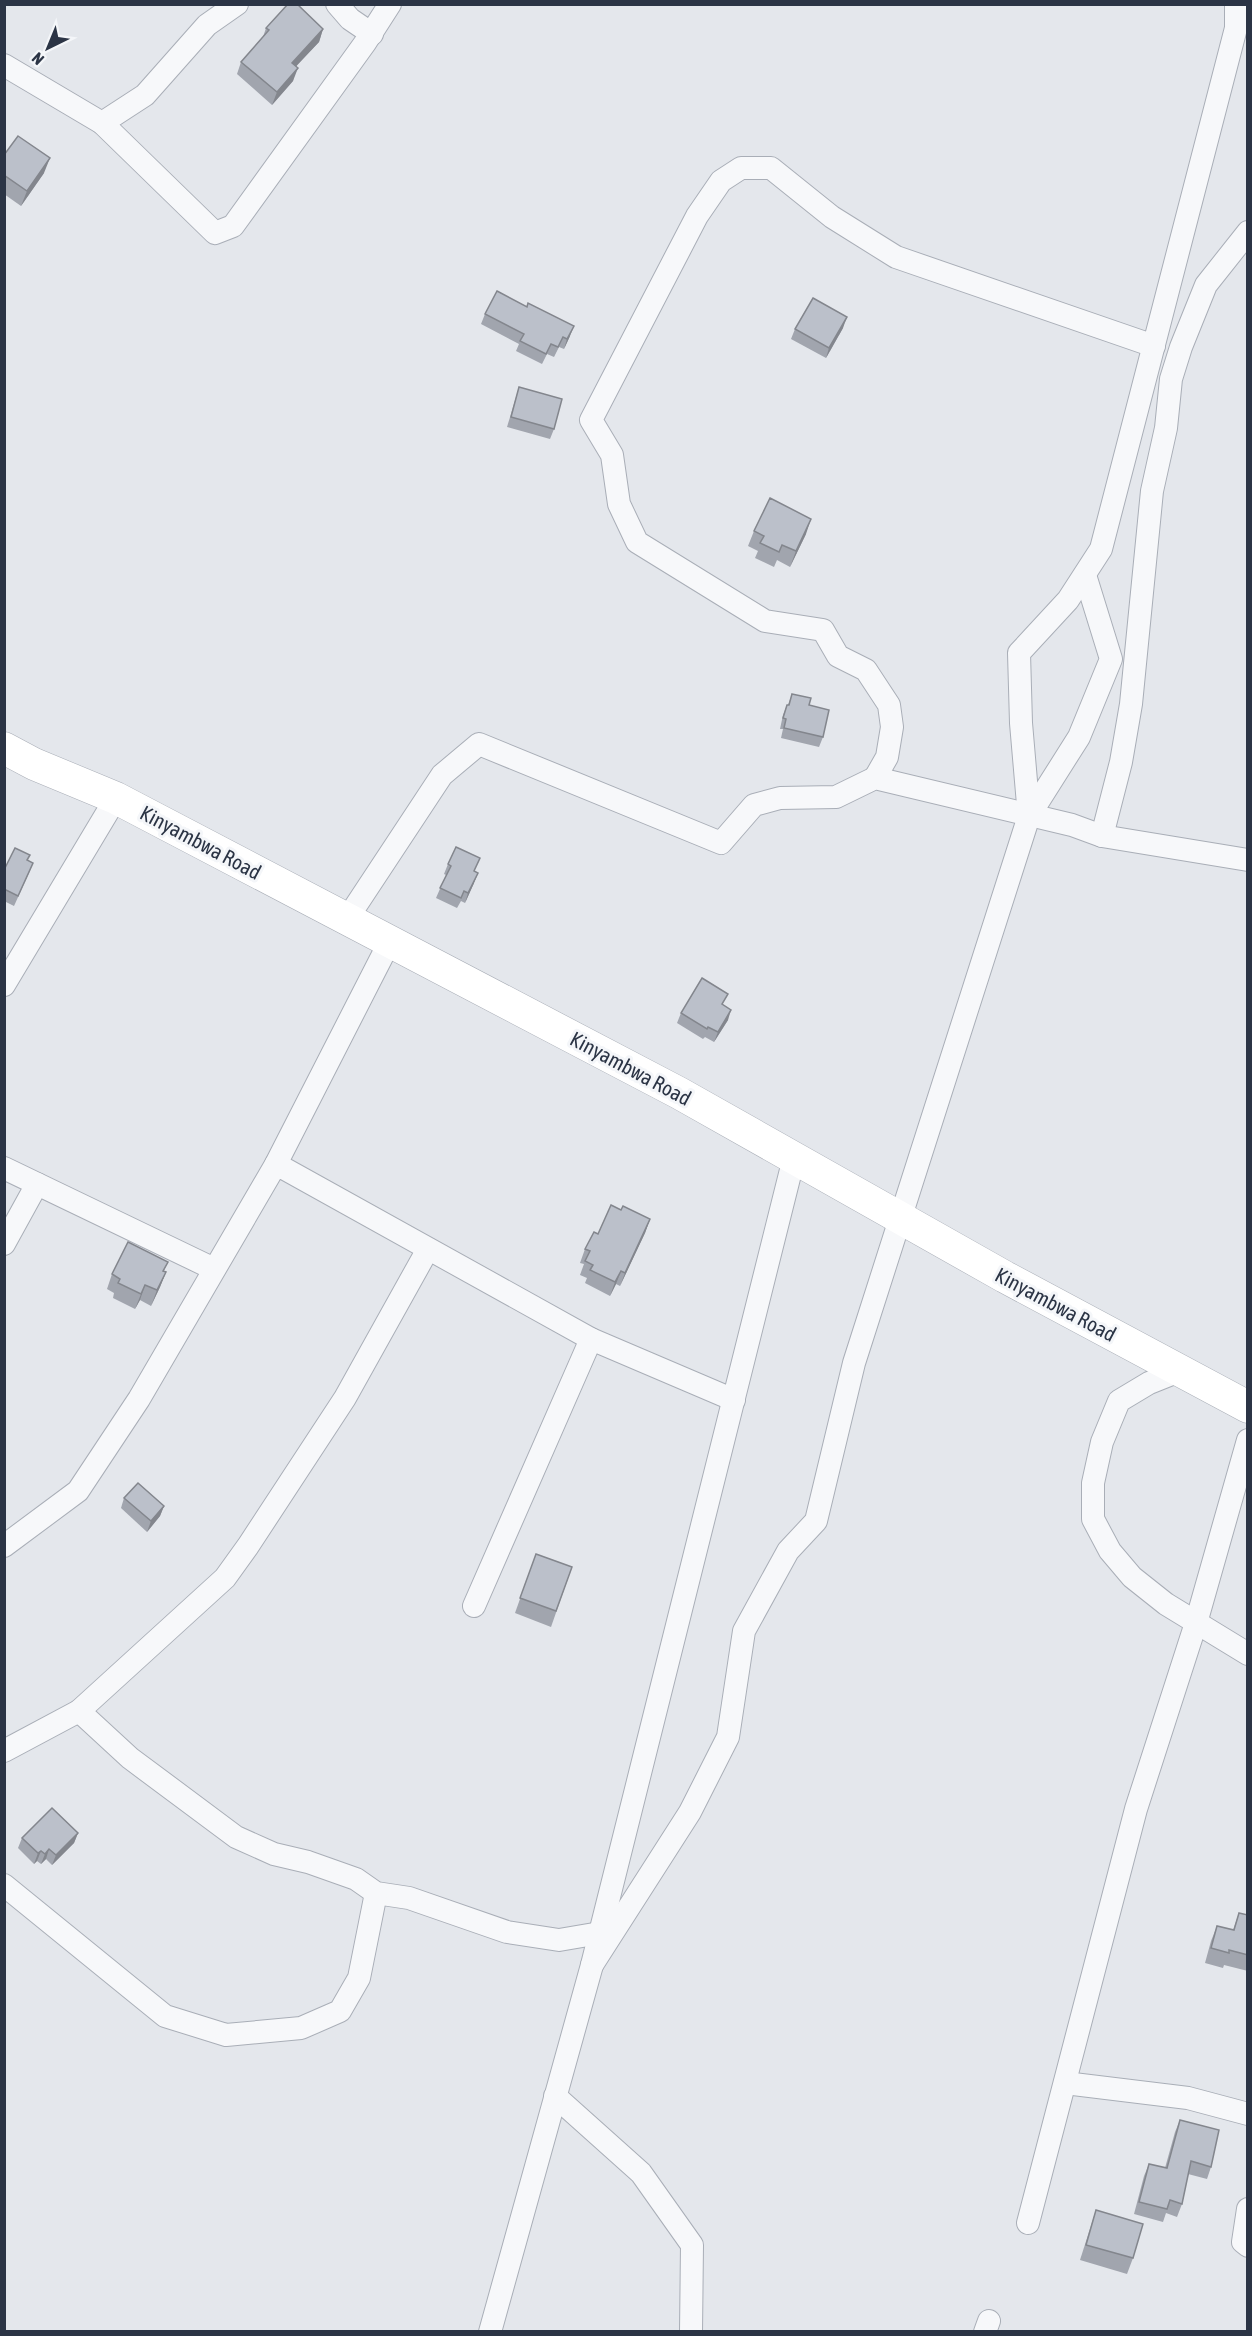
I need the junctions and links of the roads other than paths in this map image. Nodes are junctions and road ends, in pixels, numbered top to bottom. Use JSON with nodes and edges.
{"nodes":[{"id":1,"x":237,"y":4,"type":"edge"},
{"id":2,"x":337,"y":4,"type":"edge"},
{"id":3,"x":390,"y":4,"type":"edge"},
{"id":4,"x":1236,"y":4,"type":"edge"},
{"id":5,"x":1242,"y":25,"type":"edge"},
{"id":6,"x":372,"y":34,"type":"junction"},
{"id":7,"x":4,"y":65,"type":"edge"},
{"id":8,"x":102,"y":123,"type":"junction"},
{"id":9,"x":1248,"y":232,"type":"edge"},
{"id":10,"x":1154,"y":346,"type":"junction"},
{"id":11,"x":1085,"y":575,"type":"junction"},
{"id":12,"x":4,"y":748,"type":"edge"},
{"id":13,"x":875,"y":778,"type":"junction"},
{"id":14,"x":116,"y":798,"type":"junction"},
{"id":15,"x":1029,"y":816,"type":"junction"},
{"id":16,"x":1102,"y":836,"type":"junction"},
{"id":17,"x":1248,"y":860,"type":"edge"},
{"id":18,"x":346,"y":919,"type":"junction"},
{"id":19,"x":390,"y":941,"type":"junction"},
{"id":20,"x":4,"y":985,"type":"edge"},
{"id":21,"x":794,"y":1158,"type":"junction"},
{"id":22,"x":276,"y":1164,"type":"junction"},
{"id":23,"x":4,"y":1168,"type":"edge"},
{"id":24,"x":37,"y":1184,"type":"junction"},
{"id":25,"x":900,"y":1218,"type":"junction"},
{"id":26,"x":4,"y":1244,"type":"edge"},
{"id":27,"x":428,"y":1249,"type":"junction"},
{"id":28,"x":214,"y":1269,"type":"junction"},
{"id":29,"x":591,"y":1339,"type":"junction"},
{"id":30,"x":1179,"y":1371,"type":"junction"},
{"id":31,"x":734,"y":1400,"type":"junction"},
{"id":32,"x":1248,"y":1407,"type":"edge"},
{"id":33,"x":1248,"y":1440,"type":"edge"},
{"id":34,"x":4,"y":1546,"type":"edge"},
{"id":35,"x":474,"y":1606,"type":"dead end"},
{"id":36,"x":1196,"y":1623,"type":"junction"},
{"id":37,"x":1248,"y":1654,"type":"edge"},
{"id":38,"x":79,"y":1711,"type":"junction"},
{"id":39,"x":4,"y":1751,"type":"edge"},
{"id":40,"x":4,"y":1885,"type":"edge"},
{"id":41,"x":376,"y":1893,"type":"junction"},
{"id":42,"x":600,"y":1933,"type":"junction"},
{"id":43,"x":592,"y":1965,"type":"junction"},
{"id":44,"x":1065,"y":2083,"type":"junction"},
{"id":45,"x":555,"y":2096,"type":"junction"},
{"id":46,"x":1248,"y":2114,"type":"edge"},
{"id":47,"x":1248,"y":2209,"type":"edge"},
{"id":48,"x":1028,"y":2223,"type":"dead end"},
{"id":49,"x":1248,"y":2246,"type":"edge"},
{"id":50,"x":490,"y":2331,"type":"edge"},
{"id":51,"x":691,"y":2331,"type":"edge"}],
"edges":[{"from":1,"to":8,"type":"street"},
{"from":2,"to":6,"type":"street"},
{"from":3,"to":6,"type":"street"},
{"from":4,"to":5,"type":"street"},
{"from":5,"to":10,"type":"street"},
{"from":6,"to":8,"type":"street"},
{"from":7,"to":8,"type":"street"},
{"from":9,"to":16,"type":"street"},
{"from":10,"to":11,"type":"street"},
{"from":10,"to":13,"type":"street"},
{"from":11,"to":15,"type":"street"},
{"from":11,"to":15,"type":"street"},
{"from":12,"to":14,"type":"street","name":"Kinyambwa Road"},
{"from":13,"to":15,"type":"street"},
{"from":13,"to":18,"type":"street"},
{"from":14,"to":18,"type":"street","name":"Kinyambwa Road"},
{"from":14,"to":20,"type":"street"},
{"from":15,"to":16,"type":"street"},
{"from":15,"to":25,"type":"street"},
{"from":16,"to":17,"type":"street"},
{"from":18,"to":19,"type":"street","name":"Kinyambwa Road"},
{"from":19,"to":21,"type":"street","name":"Kinyambwa Road"},
{"from":19,"to":22,"type":"street"},
{"from":21,"to":25,"type":"street","name":"Kinyambwa Road"},
{"from":21,"to":31,"type":"street"},
{"from":22,"to":27,"type":"street"},
{"from":22,"to":28,"type":"street"},
{"from":23,"to":24,"type":"street"},
{"from":24,"to":26,"type":"street"},
{"from":24,"to":28,"type":"street"},
{"from":25,"to":30,"type":"street","name":"Kinyambwa Road"},
{"from":25,"to":43,"type":"street"},
{"from":27,"to":29,"type":"street"},
{"from":27,"to":38,"type":"street"},
{"from":28,"to":34,"type":"street"},
{"from":29,"to":31,"type":"street"},
{"from":29,"to":35,"type":"street"},
{"from":30,"to":32,"type":"street","name":"Kinyambwa Road"},
{"from":30,"to":36,"type":"street"},
{"from":31,"to":42,"type":"street"},
{"from":33,"to":36,"type":"street"},
{"from":36,"to":37,"type":"street"},
{"from":36,"to":44,"type":"street"},
{"from":38,"to":39,"type":"street"},
{"from":38,"to":41,"type":"street"},
{"from":40,"to":41,"type":"street"},
{"from":41,"to":42,"type":"street"},
{"from":42,"to":43,"type":"street"},
{"from":43,"to":45,"type":"street"},
{"from":44,"to":46,"type":"street"},
{"from":44,"to":48,"type":"street"},
{"from":45,"to":50,"type":"street"},
{"from":45,"to":51,"type":"street"},
{"from":47,"to":49,"type":"street"}]}
